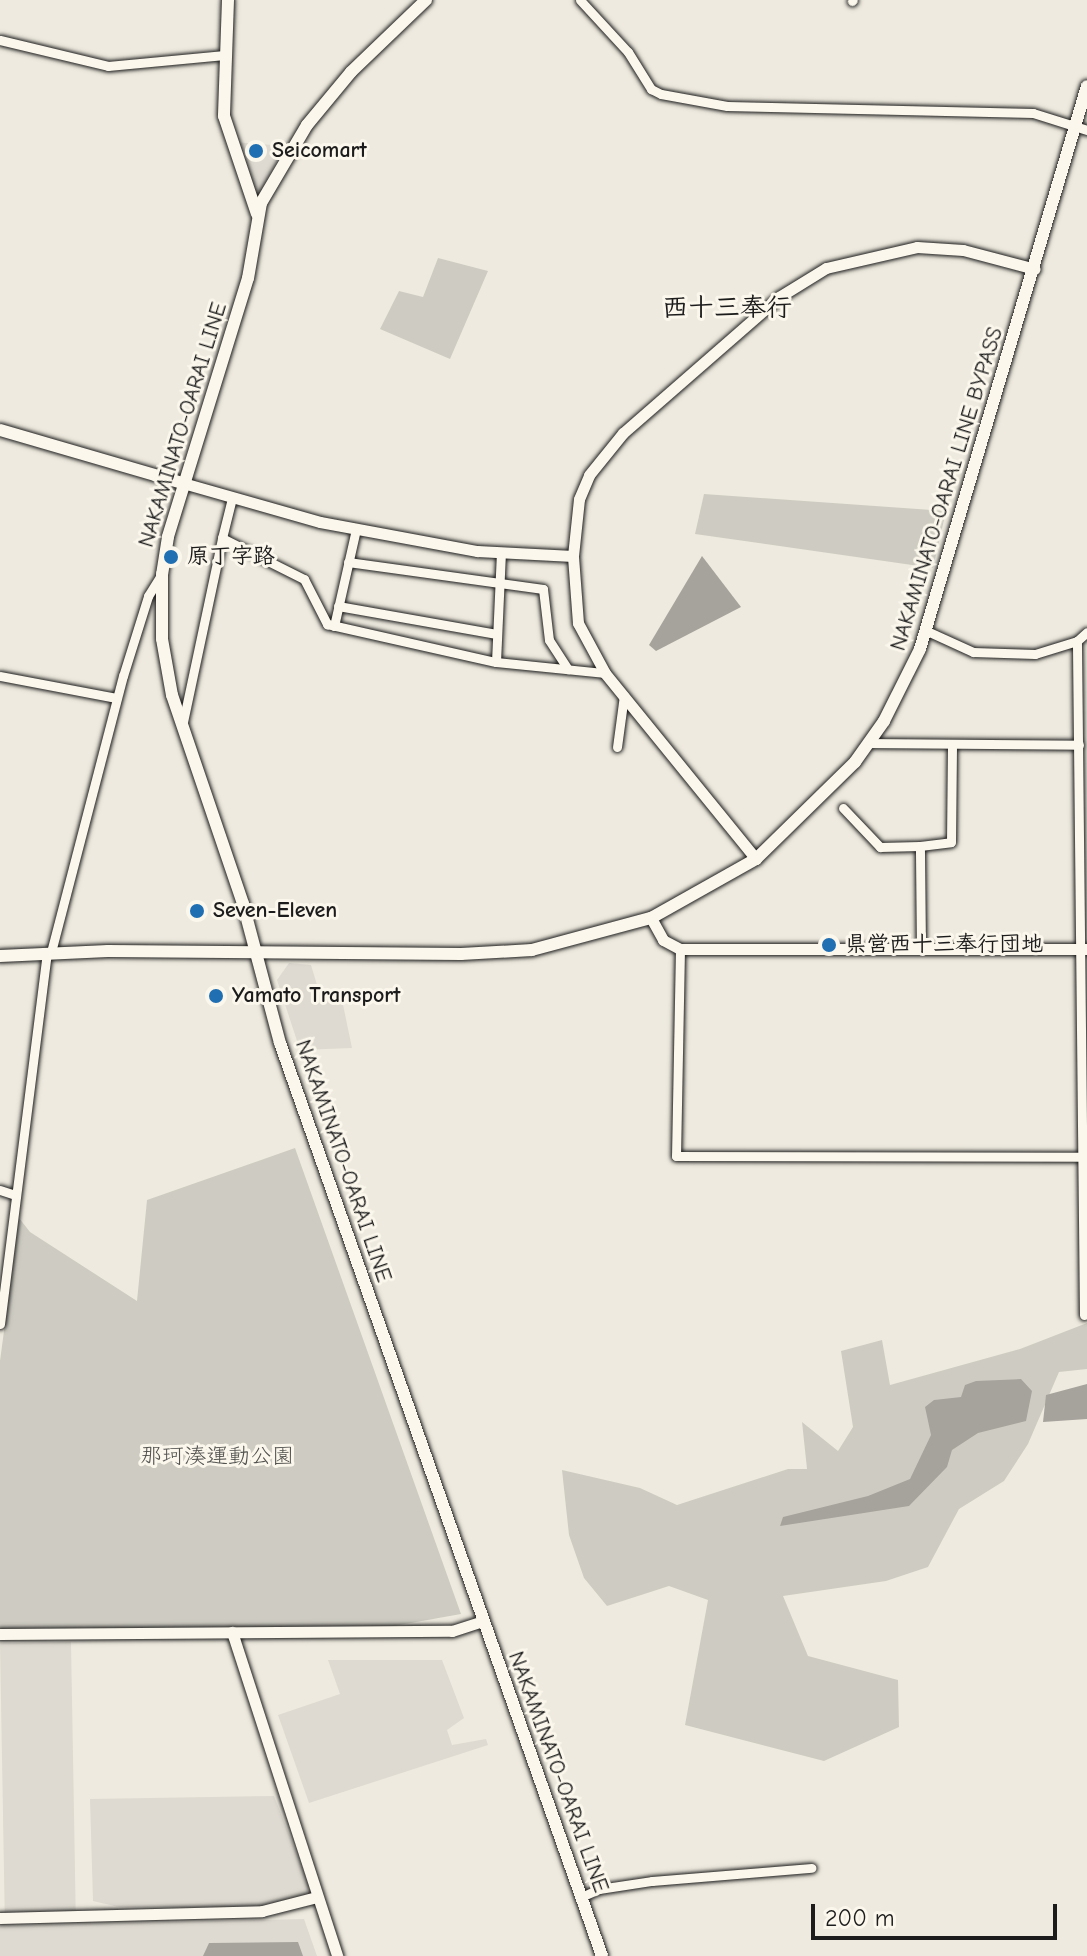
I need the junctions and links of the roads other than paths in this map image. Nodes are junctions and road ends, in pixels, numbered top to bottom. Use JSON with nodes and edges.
{"nodes":[{"id":1,"x":228,"y":0,"type":"edge"},
{"id":2,"x":426,"y":0,"type":"edge"},
{"id":3,"x":580,"y":0,"type":"edge"},
{"id":4,"x":0,"y":40,"type":"edge"},
{"id":5,"x":224,"y":55,"type":"junction"},
{"id":6,"x":1087,"y":86,"type":"edge"},
{"id":7,"x":1081,"y":128,"type":"edge"},
{"id":8,"x":257,"y":214,"type":"junction"},
{"id":9,"x":1035,"y":269,"type":"junction"},
{"id":10,"x":0,"y":430,"type":"edge"},
{"id":11,"x":183,"y":483,"type":"junction"},
{"id":12,"x":232,"y":498,"type":"junction"},
{"id":13,"x":356,"y":529,"type":"junction"},
{"id":14,"x":222,"y":538,"type":"junction"},
{"id":15,"x":501,"y":552,"type":"junction"},
{"id":16,"x":573,"y":556,"type":"junction"},
{"id":17,"x":348,"y":562,"type":"junction"},
{"id":18,"x":162,"y":574,"type":"junction"},
{"id":19,"x":499,"y":586,"type":"junction"},
{"id":20,"x":338,"y":606,"type":"junction"},
{"id":21,"x":334,"y":626,"type":"junction"},
{"id":22,"x":927,"y":631,"type":"junction"},
{"id":23,"x":1087,"y":632,"type":"edge"},
{"id":24,"x":497,"y":634,"type":"junction"},
{"id":25,"x":1077,"y":641,"type":"junction"},
{"id":26,"x":496,"y":662,"type":"junction"},
{"id":27,"x":1083,"y":667,"type":"edge"},
{"id":28,"x":568,"y":669,"type":"junction"},
{"id":29,"x":605,"y":673,"type":"junction"},
{"id":30,"x":0,"y":676,"type":"edge"},
{"id":31,"x":624,"y":695,"type":"junction"},
{"id":32,"x":116,"y":698,"type":"junction"},
{"id":33,"x":183,"y":730,"type":"junction"},
{"id":34,"x":869,"y":743,"type":"junction"},
{"id":35,"x":952,"y":745,"type":"junction"},
{"id":36,"x":1079,"y":745,"type":"junction"},
{"id":37,"x":617,"y":747,"type":"dead end"},
{"id":38,"x":1083,"y":804,"type":"edge"},
{"id":39,"x":843,"y":808,"type":"dead end"},
{"id":40,"x":920,"y":846,"type":"junction"},
{"id":41,"x":756,"y":859,"type":"junction"},
{"id":42,"x":651,"y":918,"type":"junction"},
{"id":43,"x":680,"y":949,"type":"junction"},
{"id":44,"x":921,"y":949,"type":"junction"},
{"id":45,"x":1083,"y":949,"type":"edge"},
{"id":46,"x":253,"y":950,"type":"junction"},
{"id":47,"x":49,"y":952,"type":"junction"},
{"id":48,"x":0,"y":956,"type":"edge"},
{"id":49,"x":1085,"y":1057,"type":"edge"},
{"id":50,"x":1083,"y":1157,"type":"junction"},
{"id":51,"x":0,"y":1190,"type":"edge"},
{"id":52,"x":15,"y":1195,"type":"junction"},
{"id":53,"x":1084,"y":1315,"type":"dead end"},
{"id":54,"x":0,"y":1324,"type":"edge"},
{"id":55,"x":482,"y":1621,"type":"junction"},
{"id":56,"x":232,"y":1632,"type":"junction"},
{"id":57,"x":0,"y":1634,"type":"edge"},
{"id":58,"x":811,"y":1868,"type":"dead end"},
{"id":59,"x":317,"y":1897,"type":"junction"},
{"id":60,"x":581,"y":1897,"type":"junction"},
{"id":61,"x":0,"y":1918,"type":"edge"},
{"id":62,"x":337,"y":1956,"type":"edge"},
{"id":63,"x":602,"y":1956,"type":"edge"}],
"edges":[{"from":1,"to":5,"type":"main road"},
{"from":2,"to":8,"type":"main road","name":"NAKAMINATO-OARAI LINE"},
{"from":3,"to":7,"type":"street"},
{"from":4,"to":5,"type":"street"},
{"from":5,"to":8,"type":"main road"},
{"from":6,"to":7,"type":"main road","name":"NAKAMINATO-OARAI LINE BYPASS"},
{"from":7,"to":9,"type":"main road","name":"NAKAMINATO-OARAI LINE BYPASS"},
{"from":8,"to":11,"type":"main road","name":"NAKAMINATO-OARAI LINE"},
{"from":9,"to":16,"type":"street"},
{"from":9,"to":22,"type":"main road","name":"NAKAMINATO-OARAI LINE BYPASS"},
{"from":10,"to":11,"type":"main road"},
{"from":11,"to":12,"type":"street"},
{"from":11,"to":18,"type":"main road","name":"NAKAMINATO-OARAI LINE"},
{"from":12,"to":13,"type":"street"},
{"from":12,"to":14,"type":"street"},
{"from":13,"to":15,"type":"street"},
{"from":13,"to":17,"type":"street"},
{"from":14,"to":21,"type":"street"},
{"from":14,"to":33,"type":"street"},
{"from":15,"to":16,"type":"street"},
{"from":15,"to":19,"type":"street"},
{"from":16,"to":29,"type":"street"},
{"from":17,"to":19,"type":"street"},
{"from":17,"to":20,"type":"street"},
{"from":18,"to":32,"type":"street"},
{"from":18,"to":33,"type":"main road","name":"NAKAMINATO-OARAI LINE"},
{"from":19,"to":24,"type":"street"},
{"from":19,"to":28,"type":"street"},
{"from":20,"to":21,"type":"street"},
{"from":20,"to":24,"type":"street"},
{"from":21,"to":26,"type":"street"},
{"from":22,"to":25,"type":"street"},
{"from":22,"to":34,"type":"main road","name":"NAKAMINATO-OARAI LINE BYPASS"},
{"from":23,"to":25,"type":"street"},
{"from":24,"to":26,"type":"street"},
{"from":25,"to":27,"type":"street"},
{"from":26,"to":28,"type":"street"},
{"from":27,"to":36,"type":"street"},
{"from":28,"to":29,"type":"street"},
{"from":29,"to":31,"type":"street"},
{"from":30,"to":32,"type":"street"},
{"from":31,"to":37,"type":"street"},
{"from":31,"to":41,"type":"street"},
{"from":32,"to":47,"type":"street"},
{"from":33,"to":46,"type":"main road","name":"NAKAMINATO-OARAI LINE"},
{"from":34,"to":35,"type":"street"},
{"from":34,"to":41,"type":"main road","name":"NAKAMINATO-OARAI LINE BYPASS"},
{"from":35,"to":36,"type":"street"},
{"from":35,"to":40,"type":"street"},
{"from":36,"to":38,"type":"street"},
{"from":38,"to":45,"type":"street"},
{"from":39,"to":40,"type":"street"},
{"from":40,"to":44,"type":"street"},
{"from":41,"to":42,"type":"main road","name":"NAKAMINATO-OARAI LINE BYPASS"},
{"from":42,"to":43,"type":"street"},
{"from":42,"to":46,"type":"main road","name":"NAKAMINATO-OARAI LINE BYPASS"},
{"from":43,"to":44,"type":"street"},
{"from":43,"to":50,"type":"street"},
{"from":44,"to":45,"type":"street"},
{"from":45,"to":49,"type":"street"},
{"from":46,"to":47,"type":"main road","name":"NAKAMINATO-OARAI LINE BYPASS"},
{"from":46,"to":55,"type":"main road","name":"NAKAMINATO-OARAI LINE"},
{"from":47,"to":48,"type":"main road","name":"NAKAMINATO-OARAI LINE BYPASS"},
{"from":47,"to":52,"type":"street"},
{"from":49,"to":50,"type":"street"},
{"from":50,"to":53,"type":"street"},
{"from":51,"to":52,"type":"street"},
{"from":52,"to":54,"type":"street"},
{"from":55,"to":56,"type":"street"},
{"from":55,"to":60,"type":"main road","name":"NAKAMINATO-OARAI LINE"},
{"from":56,"to":57,"type":"street"},
{"from":56,"to":59,"type":"street"},
{"from":58,"to":60,"type":"street"},
{"from":59,"to":61,"type":"street"},
{"from":59,"to":62,"type":"street"},
{"from":60,"to":63,"type":"main road","name":"NAKAMINATO-OARAI LINE"}]}
